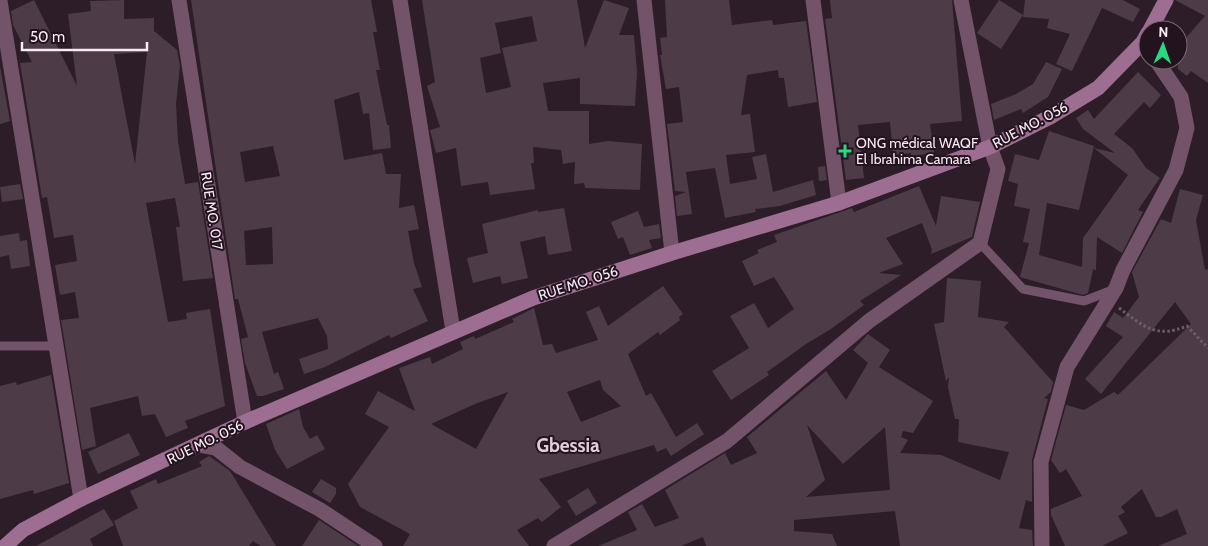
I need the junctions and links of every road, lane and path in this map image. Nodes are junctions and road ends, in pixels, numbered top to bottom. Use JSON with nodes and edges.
{"nodes":[{"id":1,"x":179,"y":0,"type":"edge"},
{"id":2,"x":400,"y":0,"type":"edge"},
{"id":3,"x":644,"y":0,"type":"edge"},
{"id":4,"x":813,"y":0,"type":"edge"},
{"id":5,"x":960,"y":0,"type":"edge"},
{"id":6,"x":1166,"y":0,"type":"edge"},
{"id":7,"x":0,"y":1,"type":"edge"},
{"id":8,"x":1156,"y":20,"type":"edge"},
{"id":9,"x":1138,"y":47,"type":"edge"},
{"id":10,"x":1163,"y":70,"type":"edge"},
{"id":11,"x":990,"y":147,"type":"junction"},
{"id":12,"x":839,"y":203,"type":"junction"},
{"id":13,"x":980,"y":244,"type":"junction"},
{"id":14,"x":672,"y":252,"type":"junction"},
{"id":15,"x":1112,"y":294,"type":"junction"},
{"id":16,"x":454,"y":331,"type":"junction"},
{"id":17,"x":0,"y":346,"type":"edge"},
{"id":18,"x":56,"y":346,"type":"junction"},
{"id":19,"x":1208,"y":348,"type":"edge"},
{"id":20,"x":246,"y":422,"type":"junction"},
{"id":21,"x":199,"y":446,"type":"junction"},
{"id":22,"x":81,"y":500,"type":"junction"},
{"id":23,"x":5,"y":546,"type":"edge"},
{"id":24,"x":375,"y":546,"type":"edge"},
{"id":25,"x":554,"y":546,"type":"edge"},
{"id":26,"x":1042,"y":546,"type":"edge"}],
"edges":[{"from":1,"to":20,"type":"street","name":"RUE MO. 017"},
{"from":2,"to":16,"type":"street"},
{"from":3,"to":14,"type":"street"},
{"from":4,"to":12,"type":"street"},
{"from":5,"to":11,"type":"street"},
{"from":6,"to":8,"type":"street","name":"RUE MO. 056"},
{"from":7,"to":18,"type":"street"},
{"from":9,"to":11,"type":"street","name":"RUE MO. 056"},
{"from":10,"to":15,"type":"street"},
{"from":11,"to":12,"type":"street","name":"RUE MO. 056"},
{"from":11,"to":13,"type":"street"},
{"from":12,"to":14,"type":"street","name":"RUE MO. 056"},
{"from":13,"to":15,"type":"lane"},
{"from":13,"to":25,"type":"street"},
{"from":14,"to":16,"type":"street","name":"RUE MO. 056"},
{"from":15,"to":19,"type":"path"},
{"from":15,"to":26,"type":"street"},
{"from":16,"to":20,"type":"street","name":"RUE MO. 056"},
{"from":17,"to":18,"type":"lane"},
{"from":18,"to":22,"type":"street"},
{"from":20,"to":21,"type":"street","name":"RUE MO. 056"},
{"from":21,"to":22,"type":"street","name":"RUE MO. 056"},
{"from":21,"to":24,"type":"street"},
{"from":22,"to":23,"type":"street","name":"RUE MO. 056"}]}
